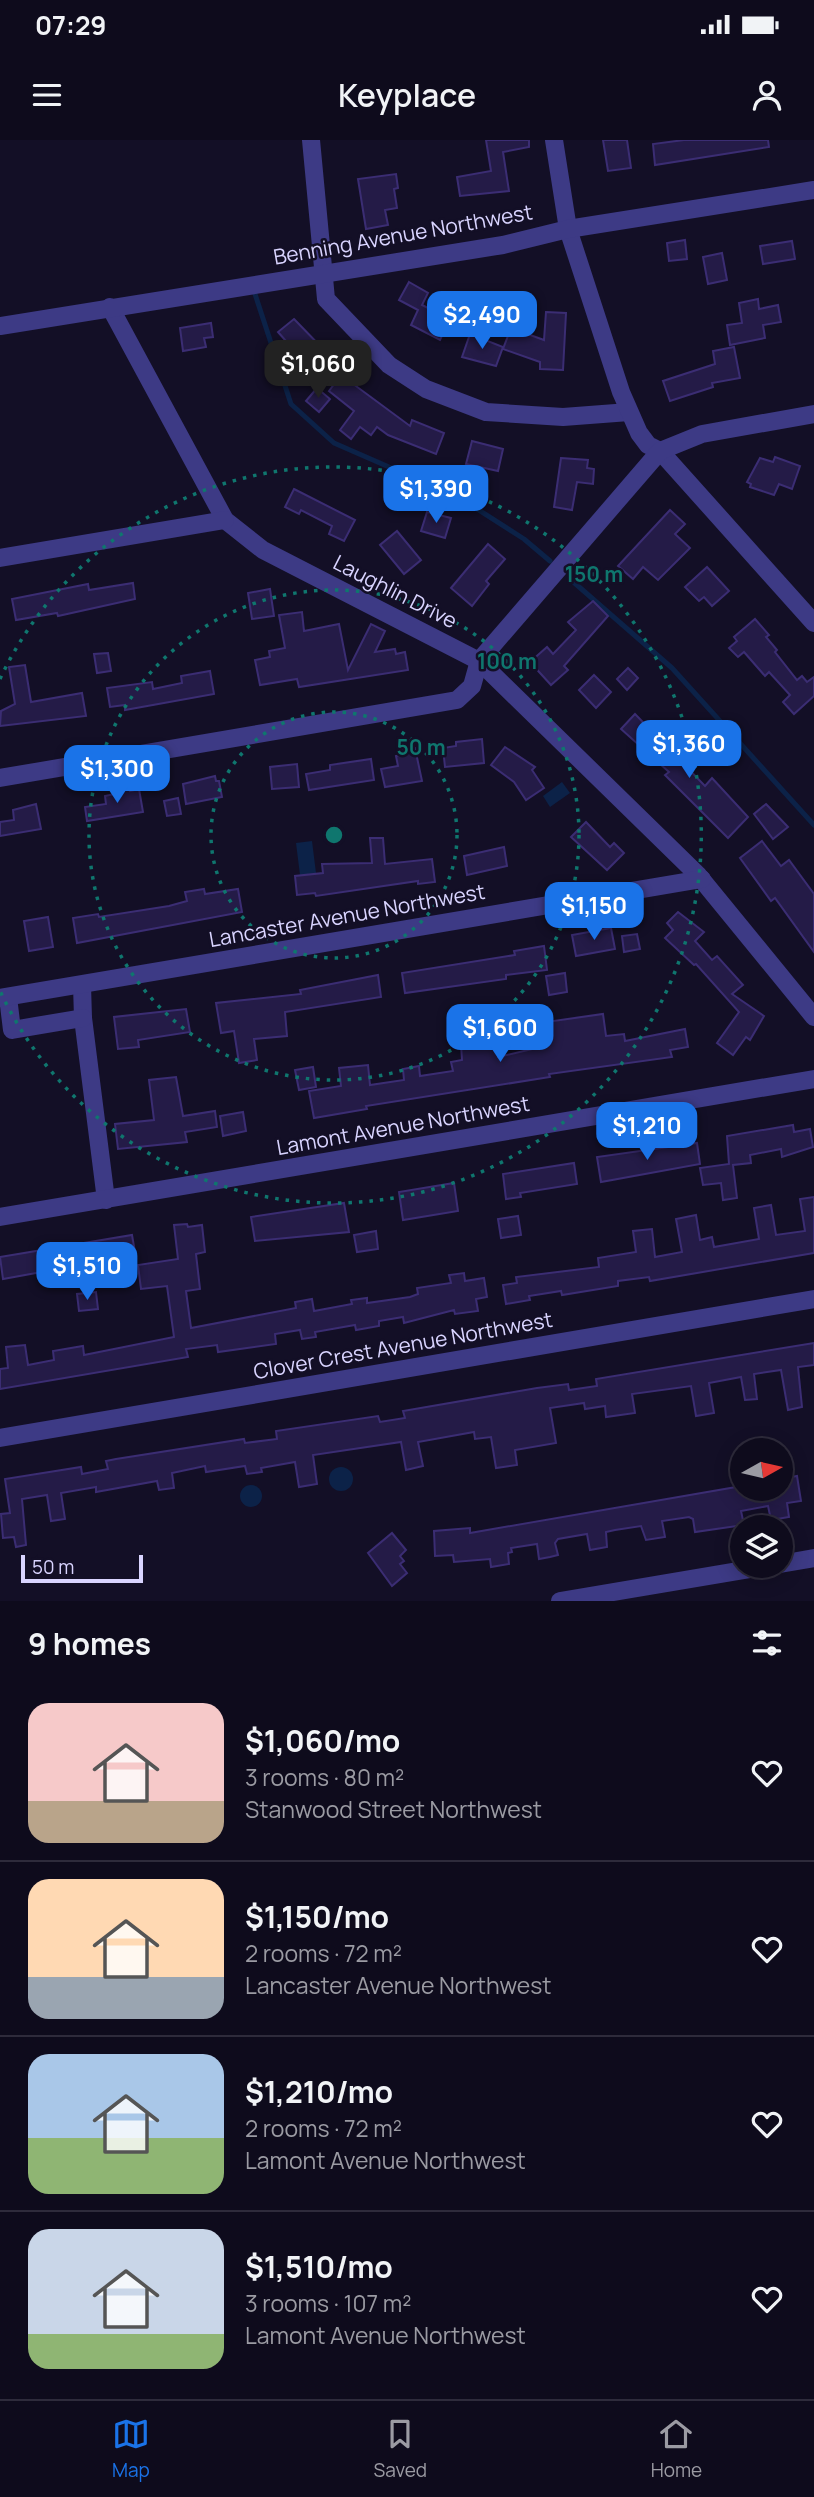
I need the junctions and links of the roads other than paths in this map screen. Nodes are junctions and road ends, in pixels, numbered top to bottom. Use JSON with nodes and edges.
{"nodes":[{"id":1,"x":311,"y":140,"type":"edge"},
{"id":2,"x":554,"y":140,"type":"edge"},
{"id":3,"x":814,"y":190,"type":"edge"},
{"id":4,"x":568,"y":229,"type":"junction"},
{"id":5,"x":323,"y":273,"type":"junction"},
{"id":6,"x":110,"y":307,"type":"junction"},
{"id":7,"x":0,"y":326,"type":"edge"},
{"id":8,"x":629,"y":412,"type":"junction"},
{"id":9,"x":814,"y":414,"type":"edge"},
{"id":10,"x":660,"y":451,"type":"junction"},
{"id":11,"x":225,"y":520,"type":"junction"},
{"id":12,"x":0,"y":558,"type":"edge"},
{"id":13,"x":814,"y":623,"type":"edge"},
{"id":14,"x":479,"y":661,"type":"junction"},
{"id":15,"x":0,"y":778,"type":"edge"},
{"id":16,"x":702,"y":879,"type":"junction"},
{"id":17,"x":82,"y":985,"type":"junction"},
{"id":18,"x":4,"y":998,"type":"edge"},
{"id":19,"x":814,"y":1017,"type":"edge"},
{"id":20,"x":83,"y":1018,"type":"junction"},
{"id":21,"x":814,"y":1079,"type":"edge"},
{"id":22,"x":106,"y":1200,"type":"junction"},
{"id":23,"x":0,"y":1217,"type":"edge"},
{"id":24,"x":814,"y":1299,"type":"edge"},
{"id":25,"x":0,"y":1438,"type":"edge"},
{"id":26,"x":814,"y":1558,"type":"edge"},
{"id":27,"x":793,"y":1562,"type":"edge"},
{"id":28,"x":730,"y":1572,"type":"edge"},
{"id":29,"x":559,"y":1601,"type":"edge"}],
"edges":[{"from":1,"to":5,"type":"street"},
{"from":2,"to":4,"type":"street"},
{"from":3,"to":4,"type":"street","name":"Benning Avenue Northwest"},
{"from":4,"to":5,"type":"street","name":"Benning Avenue Northwest"},
{"from":4,"to":8,"type":"street"},
{"from":5,"to":6,"type":"street","name":"Benning Avenue Northwest"},
{"from":5,"to":8,"type":"street"},
{"from":6,"to":7,"type":"street","name":"Benning Avenue Northwest"},
{"from":6,"to":11,"type":"street","name":"Laughlin Drive"},
{"from":8,"to":10,"type":"street"},
{"from":9,"to":10,"type":"street"},
{"from":10,"to":13,"type":"street"},
{"from":10,"to":14,"type":"street"},
{"from":11,"to":12,"type":"street"},
{"from":11,"to":14,"type":"street","name":"Laughlin Drive"},
{"from":14,"to":15,"type":"street"},
{"from":14,"to":16,"type":"street","name":"Laughlin Drive"},
{"from":16,"to":17,"type":"street","name":"Lancaster Avenue Northwest"},
{"from":16,"to":19,"type":"street","name":"Laughlin Drive"},
{"from":17,"to":18,"type":"street","name":"Lancaster Avenue Northwest"},
{"from":17,"to":20,"type":"street"},
{"from":18,"to":20,"type":"street"},
{"from":20,"to":22,"type":"street"},
{"from":21,"to":22,"type":"street","name":"Lamont Avenue Northwest"},
{"from":22,"to":23,"type":"street","name":"Lamont Avenue Northwest"},
{"from":24,"to":25,"type":"street","name":"Clover Crest Avenue Northwest"},
{"from":26,"to":27,"type":"street"},
{"from":28,"to":29,"type":"street"}]}
